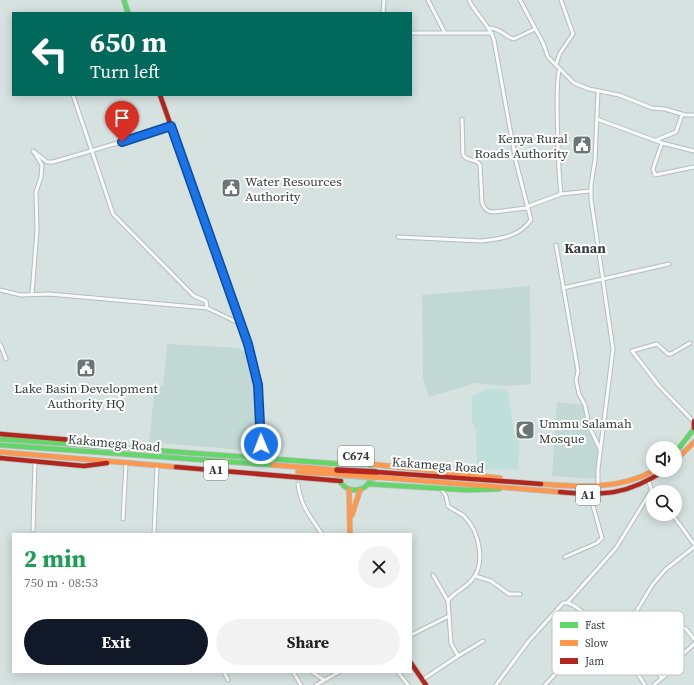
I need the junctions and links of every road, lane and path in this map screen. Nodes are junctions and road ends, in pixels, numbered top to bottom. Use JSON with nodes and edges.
{"nodes":[{"id":1,"x":124,"y":0,"type":"edge"},
{"id":2,"x":384,"y":0,"type":"edge"},
{"id":3,"x":428,"y":0,"type":"edge"},
{"id":4,"x":469,"y":0,"type":"edge"},
{"id":5,"x":520,"y":0,"type":"edge"},
{"id":6,"x":561,"y":0,"type":"edge"},
{"id":7,"x":128,"y":12,"type":"edge"},
{"id":8,"x":383,"y":12,"type":"edge"},
{"id":9,"x":489,"y":28,"type":"junction"},
{"id":10,"x":535,"y":29,"type":"junction"},
{"id":11,"x":412,"y":33,"type":"edge"},
{"id":12,"x":445,"y":33,"type":"junction"},
{"id":13,"x":492,"y":33,"type":"junction"},
{"id":14,"x":556,"y":64,"type":"junction"},
{"id":15,"x":560,"y":69,"type":"junction"},
{"id":16,"x":598,"y":91,"type":"junction"},
{"id":17,"x":73,"y":96,"type":"edge"},
{"id":18,"x":160,"y":96,"type":"edge"},
{"id":19,"x":682,"y":115,"type":"junction"},
{"id":20,"x":694,"y":115,"type":"edge"},
{"id":21,"x":462,"y":118,"type":"dead end"},
{"id":22,"x":597,"y":119,"type":"junction"},
{"id":23,"x":171,"y":126,"type":"junction"},
{"id":24,"x":656,"y":141,"type":"junction"},
{"id":25,"x":662,"y":143,"type":"junction"},
{"id":26,"x":91,"y":150,"type":"junction"},
{"id":27,"x":694,"y":151,"type":"edge"},
{"id":28,"x":693,"y":168,"type":"edge"},
{"id":29,"x":590,"y":191,"type":"junction"},
{"id":30,"x":561,"y":194,"type":"junction"},
{"id":31,"x":527,"y":207,"type":"junction"},
{"id":32,"x":398,"y":237,"type":"dead end"},
{"id":33,"x":556,"y":245,"type":"dead end"},
{"id":34,"x":669,"y":264,"type":"dead end"},
{"id":35,"x":603,"y":280,"type":"junction"},
{"id":36,"x":563,"y":288,"type":"junction"},
{"id":37,"x":0,"y":290,"type":"edge"},
{"id":38,"x":32,"y":294,"type":"junction"},
{"id":39,"x":207,"y":308,"type":"junction"},
{"id":40,"x":241,"y":324,"type":"junction"},
{"id":41,"x":690,"y":343,"type":"dead end"},
{"id":42,"x":0,"y":344,"type":"edge"},
{"id":43,"x":6,"y":359,"type":"dead end"},
{"id":44,"x":694,"y":422,"type":"edge"},
{"id":45,"x":694,"y":428,"type":"edge"},
{"id":46,"x":0,"y":434,"type":"edge"},
{"id":47,"x":0,"y":440,"type":"edge"},
{"id":48,"x":694,"y":442,"type":"edge"},
{"id":49,"x":682,"y":444,"type":"edge"},
{"id":50,"x":0,"y":446,"type":"edge"},
{"id":51,"x":116,"y":449,"type":"junction"},
{"id":52,"x":600,"y":449,"type":"junction"},
{"id":53,"x":0,"y":452,"type":"edge"},
{"id":54,"x":682,"y":454,"type":"edge"},
{"id":55,"x":0,"y":458,"type":"edge"},
{"id":56,"x":260,"y":459,"type":"junction"},
{"id":57,"x":36,"y":462,"type":"junction"},
{"id":58,"x":115,"y":462,"type":"junction"},
{"id":59,"x":126,"y":463,"type":"junction"},
{"id":60,"x":341,"y":464,"type":"junction"},
{"id":61,"x":370,"y":464,"type":"junction"},
{"id":62,"x":158,"y":465,"type":"junction"},
{"id":63,"x":646,"y":475,"type":"edge"},
{"id":64,"x":656,"y":477,"type":"edge"},
{"id":65,"x":340,"y":481,"type":"junction"},
{"id":66,"x":649,"y":482,"type":"junction"},
{"id":67,"x":298,"y":484,"type":"dead end"},
{"id":68,"x":369,"y":484,"type":"junction"},
{"id":69,"x":505,"y":484,"type":"junction"},
{"id":70,"x":650,"y":485,"type":"edge"},
{"id":71,"x":598,"y":486,"type":"junction"},
{"id":72,"x":440,"y":488,"type":"junction"},
{"id":73,"x":349,"y":489,"type":"junction"},
{"id":74,"x":360,"y":490,"type":"junction"},
{"id":75,"x":590,"y":495,"type":"junction"},
{"id":76,"x":646,"y":502,"type":"edge"},
{"id":77,"x":352,"y":518,"type":"junction"},
{"id":78,"x":123,"y":519,"type":"dead end"},
{"id":79,"x":677,"y":521,"type":"edge"},
{"id":80,"x":33,"y":530,"type":"dead end"},
{"id":81,"x":154,"y":533,"type":"edge"},
{"id":82,"x":321,"y":533,"type":"edge"},
{"id":83,"x":350,"y":533,"type":"edge"},
{"id":84,"x":694,"y":544,"type":"edge"},
{"id":85,"x":694,"y":547,"type":"edge"},
{"id":86,"x":565,"y":557,"type":"dead end"},
{"id":87,"x":433,"y":575,"type":"dead end"},
{"id":88,"x":475,"y":576,"type":"junction"},
{"id":89,"x":520,"y":594,"type":"dead end"},
{"id":90,"x":448,"y":601,"type":"junction"},
{"id":91,"x":567,"y":603,"type":"junction"},
{"id":92,"x":556,"y":611,"type":"edge"},
{"id":93,"x":581,"y":611,"type":"edge"},
{"id":94,"x":636,"y":611,"type":"edge"},
{"id":95,"x":552,"y":615,"type":"edge"},
{"id":96,"x":449,"y":616,"type":"junction"},
{"id":97,"x":684,"y":627,"type":"edge"},
{"id":98,"x":412,"y":634,"type":"edge"},
{"id":99,"x":694,"y":639,"type":"edge"},
{"id":100,"x":483,"y":641,"type":"dead end"},
{"id":101,"x":694,"y":644,"type":"edge"},
{"id":102,"x":684,"y":655,"type":"edge"},
{"id":103,"x":458,"y":656,"type":"junction"},
{"id":104,"x":412,"y":664,"type":"edge"},
{"id":105,"x":224,"y":673,"type":"edge"},
{"id":106,"x":294,"y":673,"type":"edge"},
{"id":107,"x":314,"y":673,"type":"edge"},
{"id":108,"x":335,"y":673,"type":"edge"},
{"id":109,"x":399,"y":673,"type":"edge"},
{"id":110,"x":555,"y":675,"type":"edge"},
{"id":111,"x":638,"y":675,"type":"edge"},
{"id":112,"x":659,"y":675,"type":"edge"},
{"id":113,"x":665,"y":675,"type":"edge"},
{"id":114,"x":662,"y":678,"type":"junction"},
{"id":115,"x":228,"y":680,"type":"dead end"},
{"id":116,"x":324,"y":680,"type":"junction"},
{"id":117,"x":424,"y":682,"type":"edge"},
{"id":118,"x":301,"y":685,"type":"edge"},
{"id":119,"x":316,"y":685,"type":"edge"},
{"id":120,"x":408,"y":685,"type":"edge"},
{"id":121,"x":496,"y":685,"type":"edge"},
{"id":122,"x":546,"y":685,"type":"edge"},
{"id":123,"x":645,"y":685,"type":"edge"},
{"id":124,"x":654,"y":685,"type":"edge"}],
"edges":[{"from":1,"to":7,"type":"main road"},
{"from":2,"to":8,"type":"street"},
{"from":3,"to":12,"type":"street"},
{"from":4,"to":9,"type":"street"},
{"from":5,"to":10,"type":"street"},
{"from":6,"to":14,"type":"street"},
{"from":9,"to":10,"type":"street"},
{"from":9,"to":13,"type":"street"},
{"from":10,"to":14,"type":"street"},
{"from":11,"to":12,"type":"street"},
{"from":12,"to":13,"type":"street"},
{"from":13,"to":31,"type":"street"},
{"from":14,"to":15,"type":"street"},
{"from":15,"to":16,"type":"street"},
{"from":15,"to":30,"type":"street"},
{"from":16,"to":19,"type":"street"},
{"from":16,"to":22,"type":"street"},
{"from":17,"to":26,"type":"street"},
{"from":18,"to":23,"type":"main road"},
{"from":19,"to":20,"type":"street"},
{"from":19,"to":24,"type":"street"},
{"from":21,"to":31,"type":"street"},
{"from":22,"to":24,"type":"street"},
{"from":22,"to":29,"type":"street"},
{"from":23,"to":26,"type":"street"},
{"from":23,"to":40,"type":"main road"},
{"from":24,"to":25,"type":"street"},
{"from":25,"to":27,"type":"street"},
{"from":25,"to":28,"type":"street"},
{"from":26,"to":38,"type":"street"},
{"from":26,"to":39,"type":"street"},
{"from":29,"to":30,"type":"street"},
{"from":29,"to":35,"type":"street"},
{"from":30,"to":31,"type":"street"},
{"from":31,"to":32,"type":"street"},
{"from":33,"to":36,"type":"street"},
{"from":34,"to":35,"type":"street"},
{"from":35,"to":36,"type":"street"},
{"from":35,"to":52,"type":"street"},
{"from":36,"to":52,"type":"street"},
{"from":37,"to":38,"type":"street"},
{"from":38,"to":39,"type":"street"},
{"from":39,"to":40,"type":"street"},
{"from":40,"to":56,"type":"main road"},
{"from":41,"to":44,"type":"street"},
{"from":42,"to":43,"type":"street"},
{"from":44,"to":45,"type":"main road"},
{"from":45,"to":49,"type":"main road"},
{"from":46,"to":51,"type":"main road"},
{"from":47,"to":51,"type":"main road","number":"A1"},
{"from":48,"to":54,"type":"main road"},
{"from":50,"to":69,"type":"main road","name":"Kakamega Road","number":"A1","bridge":true},
{"from":50,"to":69,"type":"main road","name":"Kakamega Road","number":"A1","bridge":true},
{"from":51,"to":56,"type":"main road","number":"A1"},
{"from":52,"to":71,"type":"street"},
{"from":53,"to":58,"type":"main road","number":"A1"},
{"from":55,"to":57,"type":"main road"},
{"from":56,"to":60,"type":"main road","number":"A1"},
{"from":57,"to":58,"type":"main road"},
{"from":57,"to":80,"type":"street"},
{"from":58,"to":59,"type":"main road","number":"A1"},
{"from":59,"to":62,"type":"main road","number":"A1"},
{"from":59,"to":78,"type":"street"},
{"from":60,"to":61,"type":"main road","number":"C674"},
{"from":60,"to":65,"type":"main road","number":"C674"},
{"from":61,"to":68,"type":"main road","number":"C674"},
{"from":61,"to":69,"type":"main road","number":"A1"},
{"from":62,"to":65,"type":"main road","number":"A1"},
{"from":62,"to":81,"type":"street"},
{"from":63,"to":71,"type":"main road","name":"Kakamega Road","number":"A1"},
{"from":64,"to":66,"type":"main road","number":"A1"},
{"from":65,"to":73,"type":"main road","number":"C674"},
{"from":66,"to":70,"type":"street"},
{"from":66,"to":75,"type":"main road","number":"A1"},
{"from":67,"to":82,"type":"street"},
{"from":68,"to":72,"type":"main road","number":"A1"},
{"from":68,"to":74,"type":"main road","number":"C674"},
{"from":69,"to":71,"type":"main road","name":"Kakamega Road","number":"A1"},
{"from":69,"to":72,"type":"main road","number":"A1"},
{"from":69,"to":75,"type":"main road","number":"A1"},
{"from":72,"to":88,"type":"street"},
{"from":73,"to":74,"type":"main road"},
{"from":73,"to":77,"type":"main road"},
{"from":74,"to":77,"type":"main road"},
{"from":75,"to":86,"type":"street"},
{"from":76,"to":91,"type":"street"},
{"from":77,"to":83,"type":"main road"},
{"from":79,"to":84,"type":"street"},
{"from":85,"to":94,"type":"street"},
{"from":87,"to":90,"type":"street"},
{"from":88,"to":89,"type":"street"},
{"from":88,"to":90,"type":"street"},
{"from":90,"to":96,"type":"street"},
{"from":91,"to":92,"type":"street"},
{"from":91,"to":93,"type":"street"},
{"from":95,"to":121,"type":"street"},
{"from":96,"to":98,"type":"street"},
{"from":96,"to":103,"type":"street"},
{"from":97,"to":99,"type":"street"},
{"from":100,"to":103,"type":"street"},
{"from":101,"to":102,"type":"street"},
{"from":103,"to":117,"type":"street"},
{"from":104,"to":117,"type":"main road"},
{"from":105,"to":115,"type":"street"},
{"from":106,"to":118,"type":"street"},
{"from":107,"to":116,"type":"street"},
{"from":108,"to":116,"type":"street"},
{"from":109,"to":120,"type":"street"},
{"from":110,"to":122,"type":"street"},
{"from":111,"to":123,"type":"street"},
{"from":112,"to":114,"type":"street"},
{"from":113,"to":114,"type":"street"},
{"from":114,"to":124,"type":"street"},
{"from":116,"to":119,"type":"street"}]}
